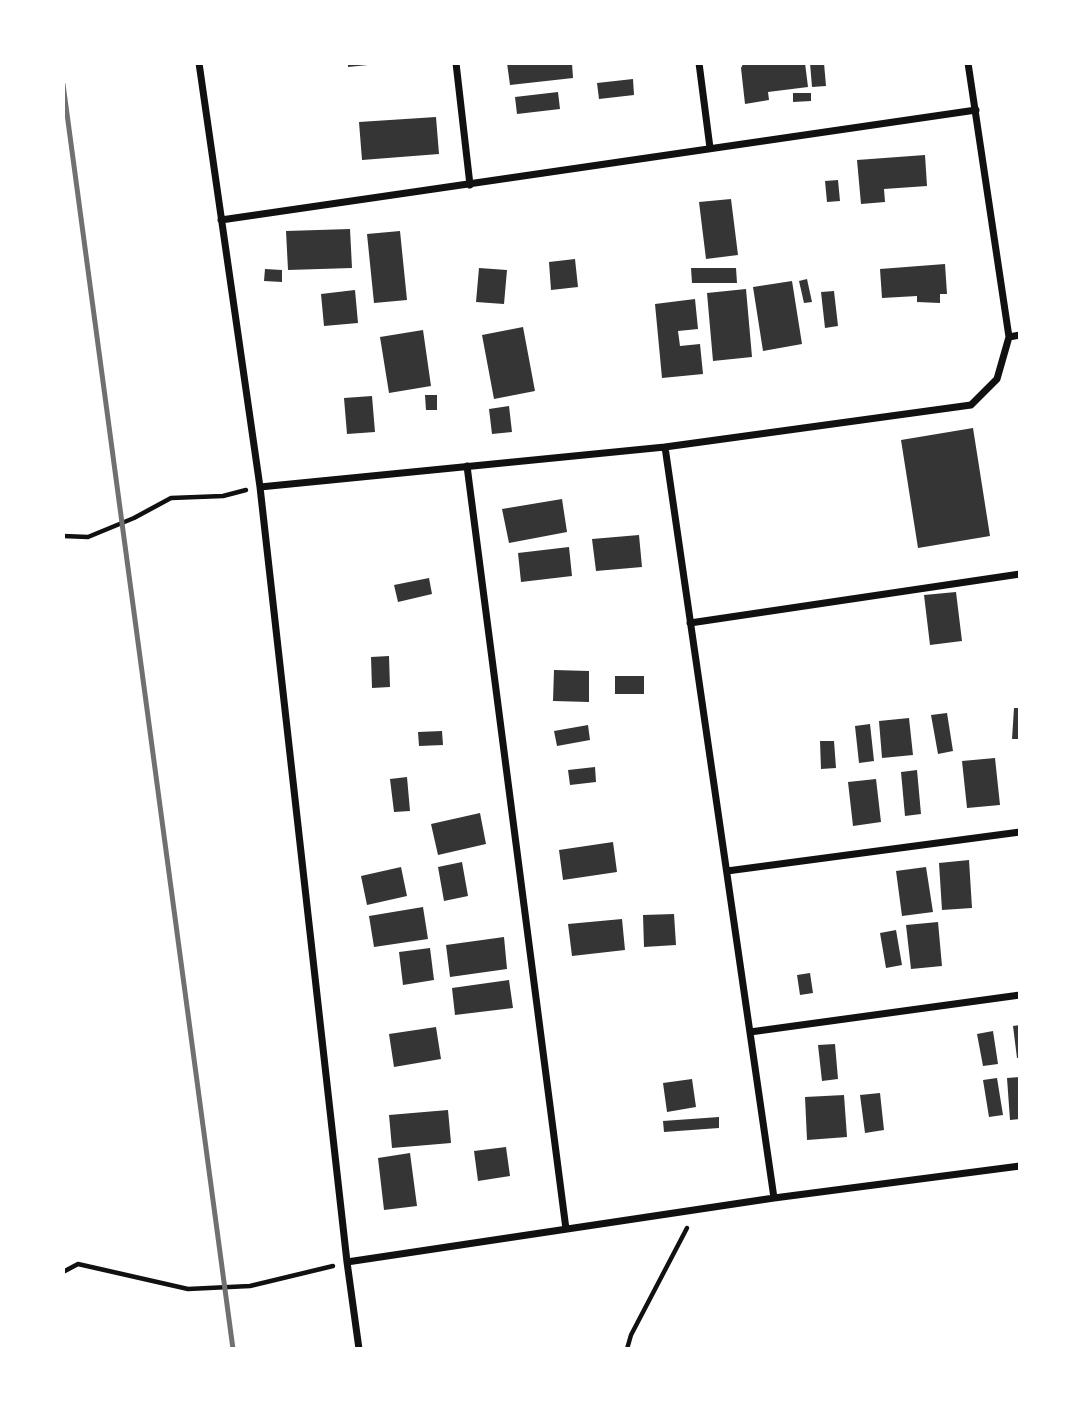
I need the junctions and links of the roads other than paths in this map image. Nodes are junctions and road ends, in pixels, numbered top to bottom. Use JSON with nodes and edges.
{"nodes":[{"id":1,"x":199,"y":63,"type":"edge"},
{"id":2,"x":456,"y":63,"type":"edge"},
{"id":3,"x":699,"y":63,"type":"edge"},
{"id":4,"x":968,"y":63,"type":"edge"},
{"id":5,"x":976,"y":110,"type":"junction"},
{"id":6,"x":710,"y":148,"type":"junction"},
{"id":7,"x":470,"y":185,"type":"junction"},
{"id":8,"x":221,"y":220,"type":"junction"},
{"id":9,"x":1020,"y":335,"type":"edge"},
{"id":10,"x":1009,"y":337,"type":"junction"},
{"id":11,"x":665,"y":447,"type":"junction"},
{"id":12,"x":467,"y":467,"type":"junction"},
{"id":13,"x":260,"y":487,"type":"junction"},
{"id":14,"x":1020,"y":574,"type":"edge"},
{"id":15,"x":690,"y":623,"type":"junction"},
{"id":16,"x":1020,"y":832,"type":"edge"},
{"id":17,"x":727,"y":871,"type":"junction"},
{"id":18,"x":1020,"y":995,"type":"edge"},
{"id":19,"x":750,"y":1032,"type":"junction"},
{"id":20,"x":1020,"y":1166,"type":"edge"},
{"id":21,"x":774,"y":1198,"type":"junction"},
{"id":22,"x":565,"y":1229,"type":"junction"},
{"id":23,"x":347,"y":1262,"type":"junction"},
{"id":24,"x":359,"y":1349,"type":"edge"}],
"edges":[{"from":1,"to":8,"type":"street"},
{"from":2,"to":7,"type":"street"},
{"from":3,"to":6,"type":"street"},
{"from":4,"to":5,"type":"street"},
{"from":5,"to":6,"type":"street"},
{"from":5,"to":10,"type":"street"},
{"from":6,"to":7,"type":"street"},
{"from":7,"to":8,"type":"street"},
{"from":8,"to":13,"type":"street"},
{"from":9,"to":10,"type":"street"},
{"from":10,"to":11,"type":"street"},
{"from":11,"to":12,"type":"street"},
{"from":11,"to":15,"type":"street"},
{"from":12,"to":13,"type":"street"},
{"from":12,"to":22,"type":"street"},
{"from":13,"to":23,"type":"street"},
{"from":14,"to":15,"type":"street"},
{"from":15,"to":17,"type":"street"},
{"from":16,"to":17,"type":"street"},
{"from":17,"to":19,"type":"street"},
{"from":18,"to":19,"type":"street"},
{"from":19,"to":21,"type":"street"},
{"from":20,"to":21,"type":"street"},
{"from":21,"to":22,"type":"street"},
{"from":22,"to":23,"type":"street"},
{"from":23,"to":24,"type":"street"}]}
